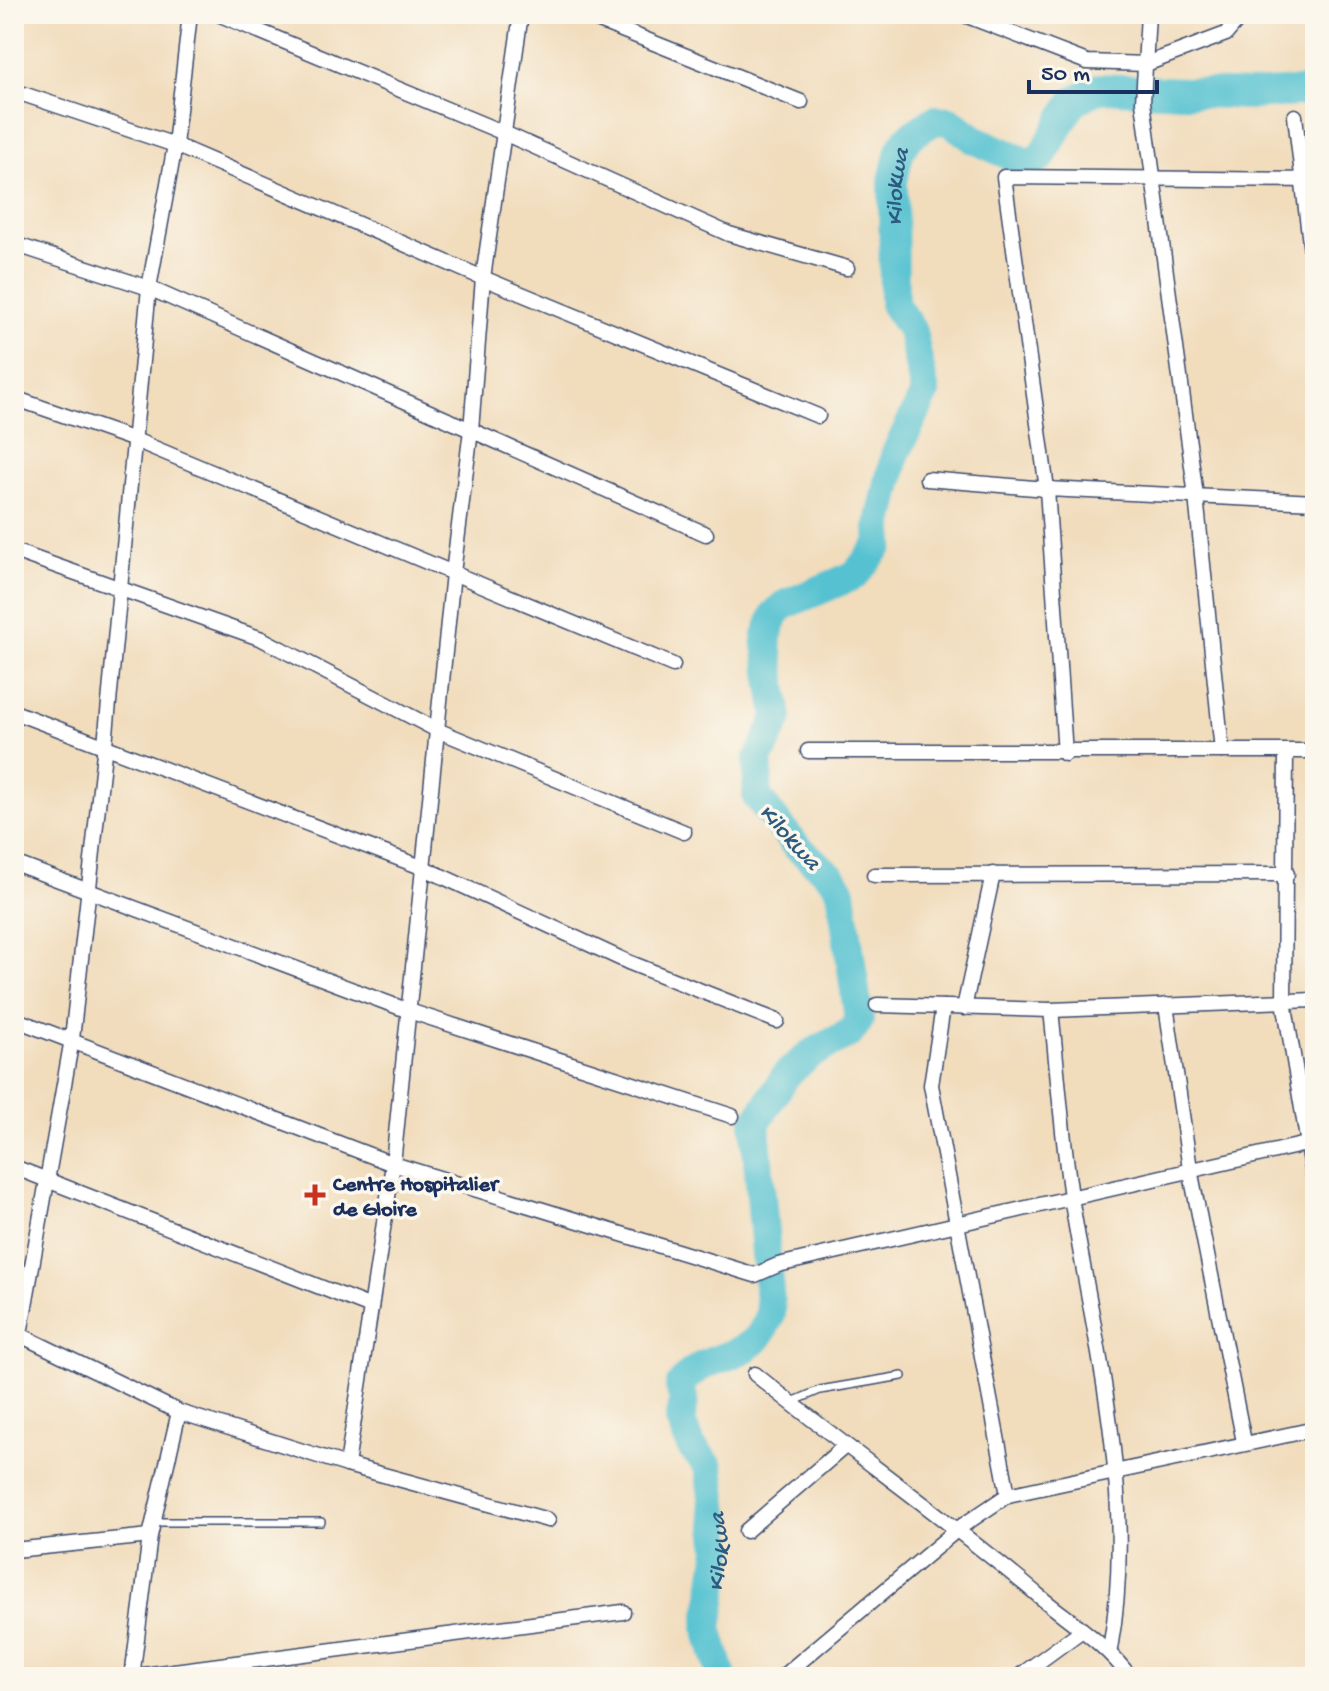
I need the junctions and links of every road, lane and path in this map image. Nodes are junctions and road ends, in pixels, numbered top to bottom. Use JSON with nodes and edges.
{"nodes":[{"id":1,"x":190,"y":14,"type":"edge"},
{"id":2,"x":218,"y":14,"type":"edge"},
{"id":3,"x":521,"y":14,"type":"edge"},
{"id":4,"x":582,"y":14,"type":"edge"},
{"id":5,"x":962,"y":14,"type":"edge"},
{"id":6,"x":1148,"y":14,"type":"edge"},
{"id":7,"x":1243,"y":14,"type":"edge"},
{"id":8,"x":994,"y":20,"type":"edge"},
{"id":9,"x":1146,"y":64,"type":"junction"},
{"id":10,"x":14,"y":91,"type":"edge"},
{"id":11,"x":801,"y":102,"type":"dead end"},
{"id":12,"x":1295,"y":116,"type":"dead end"},
{"id":13,"x":504,"y":133,"type":"junction"},
{"id":14,"x":175,"y":145,"type":"junction"},
{"id":15,"x":1153,"y":178,"type":"junction"},
{"id":16,"x":1308,"y":179,"type":"edge"},
{"id":17,"x":14,"y":244,"type":"edge"},
{"id":18,"x":847,"y":268,"type":"dead end"},
{"id":19,"x":483,"y":278,"type":"junction"},
{"id":20,"x":1315,"y":286,"type":"edge"},
{"id":21,"x":149,"y":288,"type":"junction"},
{"id":22,"x":14,"y":398,"type":"edge"},
{"id":23,"x":818,"y":416,"type":"dead end"},
{"id":24,"x":471,"y":430,"type":"junction"},
{"id":25,"x":135,"y":440,"type":"junction"},
{"id":26,"x":927,"y":479,"type":"dead end"},
{"id":27,"x":1047,"y":489,"type":"junction"},
{"id":28,"x":1196,"y":496,"type":"junction"},
{"id":29,"x":1315,"y":502,"type":"edge"},
{"id":30,"x":706,"y":534,"type":"dead end"},
{"id":31,"x":14,"y":551,"type":"edge"},
{"id":32,"x":453,"y":573,"type":"junction"},
{"id":33,"x":121,"y":587,"type":"junction"},
{"id":34,"x":673,"y":665,"type":"dead end"},
{"id":35,"x":14,"y":712,"type":"edge"},
{"id":36,"x":437,"y":730,"type":"junction"},
{"id":37,"x":105,"y":744,"type":"junction"},
{"id":38,"x":808,"y":751,"type":"dead end"},
{"id":39,"x":1222,"y":751,"type":"junction"},
{"id":40,"x":1315,"y":751,"type":"edge"},
{"id":41,"x":1286,"y":752,"type":"junction"},
{"id":42,"x":1065,"y":754,"type":"junction"},
{"id":43,"x":684,"y":832,"type":"dead end"},
{"id":44,"x":14,"y":863,"type":"edge"},
{"id":45,"x":424,"y":868,"type":"junction"},
{"id":46,"x":993,"y":874,"type":"junction"},
{"id":47,"x":1287,"y":874,"type":"junction"},
{"id":48,"x":874,"y":875,"type":"dead end"},
{"id":49,"x":89,"y":889,"type":"junction"},
{"id":50,"x":1315,"y":1000,"type":"edge"},
{"id":51,"x":1284,"y":1001,"type":"junction"},
{"id":52,"x":877,"y":1005,"type":"dead end"},
{"id":53,"x":1166,"y":1005,"type":"junction"},
{"id":54,"x":943,"y":1007,"type":"junction"},
{"id":55,"x":964,"y":1008,"type":"junction"},
{"id":56,"x":1051,"y":1010,"type":"junction"},
{"id":57,"x":409,"y":1011,"type":"junction"},
{"id":58,"x":14,"y":1019,"type":"edge"},
{"id":59,"x":777,"y":1021,"type":"dead end"},
{"id":60,"x":72,"y":1039,"type":"junction"},
{"id":61,"x":732,"y":1116,"type":"dead end"},
{"id":62,"x":1311,"y":1143,"type":"edge"},
{"id":63,"x":393,"y":1164,"type":"junction"},
{"id":64,"x":14,"y":1167,"type":"edge"},
{"id":65,"x":1190,"y":1169,"type":"junction"},
{"id":66,"x":46,"y":1177,"type":"junction"},
{"id":67,"x":1315,"y":1186,"type":"edge"},
{"id":68,"x":1072,"y":1199,"type":"junction"},
{"id":69,"x":959,"y":1226,"type":"junction"},
{"id":70,"x":371,"y":1307,"type":"junction"},
{"id":71,"x":17,"y":1333,"type":"edge"},
{"id":72,"x":755,"y":1374,"type":"dead end"},
{"id":73,"x":902,"y":1376,"type":"dead end"},
{"id":74,"x":790,"y":1403,"type":"junction"},
{"id":75,"x":179,"y":1412,"type":"junction"},
{"id":76,"x":1315,"y":1429,"type":"edge"},
{"id":77,"x":1244,"y":1442,"type":"junction"},
{"id":78,"x":844,"y":1447,"type":"junction"},
{"id":79,"x":347,"y":1465,"type":"junction"},
{"id":80,"x":1117,"y":1471,"type":"junction"},
{"id":81,"x":1008,"y":1495,"type":"junction"},
{"id":82,"x":548,"y":1520,"type":"dead end"},
{"id":83,"x":321,"y":1522,"type":"dead end"},
{"id":84,"x":959,"y":1528,"type":"junction"},
{"id":85,"x":152,"y":1529,"type":"junction"},
{"id":86,"x":746,"y":1531,"type":"dead end"},
{"id":87,"x":14,"y":1550,"type":"edge"},
{"id":88,"x":623,"y":1612,"type":"dead end"},
{"id":89,"x":1081,"y":1631,"type":"junction"},
{"id":90,"x":1110,"y":1649,"type":"junction"},
{"id":91,"x":131,"y":1677,"type":"edge"},
{"id":92,"x":782,"y":1677,"type":"edge"},
{"id":93,"x":1018,"y":1677,"type":"edge"},
{"id":94,"x":1130,"y":1677,"type":"edge"}],
"edges":[{"from":1,"to":14,"type":"street"},
{"from":2,"to":13,"type":"street"},
{"from":3,"to":13,"type":"street"},
{"from":4,"to":11,"type":"street"},
{"from":5,"to":8,"type":"street"},
{"from":6,"to":9,"type":"street"},
{"from":7,"to":9,"type":"street"},
{"from":8,"to":9,"type":"street"},
{"from":9,"to":15,"type":"street"},
{"from":10,"to":14,"type":"street"},
{"from":12,"to":16,"type":"street"},
{"from":13,"to":18,"type":"street"},
{"from":13,"to":19,"type":"street"},
{"from":14,"to":19,"type":"street"},
{"from":14,"to":21,"type":"street"},
{"from":15,"to":16,"type":"street"},
{"from":15,"to":27,"type":"street"},
{"from":15,"to":28,"type":"street"},
{"from":16,"to":20,"type":"street"},
{"from":17,"to":21,"type":"street"},
{"from":19,"to":23,"type":"street"},
{"from":19,"to":24,"type":"street"},
{"from":21,"to":24,"type":"street"},
{"from":21,"to":25,"type":"street"},
{"from":22,"to":25,"type":"street"},
{"from":24,"to":30,"type":"street"},
{"from":24,"to":32,"type":"street"},
{"from":25,"to":32,"type":"street"},
{"from":25,"to":33,"type":"street"},
{"from":26,"to":27,"type":"street"},
{"from":27,"to":28,"type":"street"},
{"from":27,"to":42,"type":"street"},
{"from":28,"to":29,"type":"street"},
{"from":28,"to":39,"type":"street"},
{"from":31,"to":33,"type":"street"},
{"from":32,"to":34,"type":"street"},
{"from":32,"to":36,"type":"street"},
{"from":33,"to":36,"type":"street"},
{"from":33,"to":37,"type":"street"},
{"from":35,"to":37,"type":"street"},
{"from":36,"to":43,"type":"street"},
{"from":36,"to":45,"type":"street"},
{"from":37,"to":45,"type":"street"},
{"from":37,"to":49,"type":"street"},
{"from":38,"to":42,"type":"street"},
{"from":39,"to":41,"type":"street"},
{"from":39,"to":42,"type":"street"},
{"from":40,"to":41,"type":"street"},
{"from":41,"to":47,"type":"street"},
{"from":44,"to":49,"type":"street"},
{"from":45,"to":57,"type":"street"},
{"from":45,"to":59,"type":"street"},
{"from":46,"to":47,"type":"street"},
{"from":46,"to":48,"type":"street"},
{"from":46,"to":55,"type":"street"},
{"from":47,"to":51,"type":"street"},
{"from":49,"to":57,"type":"street"},
{"from":49,"to":60,"type":"street"},
{"from":50,"to":51,"type":"street"},
{"from":51,"to":53,"type":"street"},
{"from":51,"to":62,"type":"street"},
{"from":52,"to":54,"type":"street"},
{"from":53,"to":56,"type":"street"},
{"from":53,"to":65,"type":"street"},
{"from":54,"to":55,"type":"street"},
{"from":54,"to":69,"type":"street"},
{"from":55,"to":56,"type":"street"},
{"from":56,"to":68,"type":"street"},
{"from":57,"to":61,"type":"street"},
{"from":57,"to":63,"type":"street"},
{"from":58,"to":60,"type":"street"},
{"from":60,"to":63,"type":"street"},
{"from":60,"to":66,"type":"street"},
{"from":62,"to":65,"type":"street"},
{"from":62,"to":67,"type":"street"},
{"from":63,"to":69,"type":"street"},
{"from":63,"to":70,"type":"street"},
{"from":64,"to":66,"type":"street"},
{"from":65,"to":68,"type":"street"},
{"from":65,"to":77,"type":"street"},
{"from":66,"to":70,"type":"street"},
{"from":66,"to":71,"type":"street"},
{"from":68,"to":69,"type":"street"},
{"from":68,"to":80,"type":"street"},
{"from":69,"to":81,"type":"street"},
{"from":70,"to":79,"type":"street"},
{"from":71,"to":75,"type":"street"},
{"from":72,"to":74,"type":"street"},
{"from":73,"to":74,"type":"lane"},
{"from":74,"to":78,"type":"street"},
{"from":75,"to":79,"type":"street"},
{"from":75,"to":85,"type":"street"},
{"from":76,"to":77,"type":"street"},
{"from":77,"to":80,"type":"street"},
{"from":78,"to":84,"type":"street"},
{"from":78,"to":86,"type":"street"},
{"from":79,"to":82,"type":"street"},
{"from":80,"to":81,"type":"street"},
{"from":80,"to":90,"type":"street"},
{"from":81,"to":84,"type":"street"},
{"from":83,"to":85,"type":"lane"},
{"from":84,"to":89,"type":"street"},
{"from":84,"to":92,"type":"street"},
{"from":85,"to":87,"type":"street"},
{"from":85,"to":91,"type":"street"},
{"from":88,"to":91,"type":"street"},
{"from":89,"to":90,"type":"street"},
{"from":89,"to":93,"type":"street"},
{"from":90,"to":94,"type":"street"}]}
